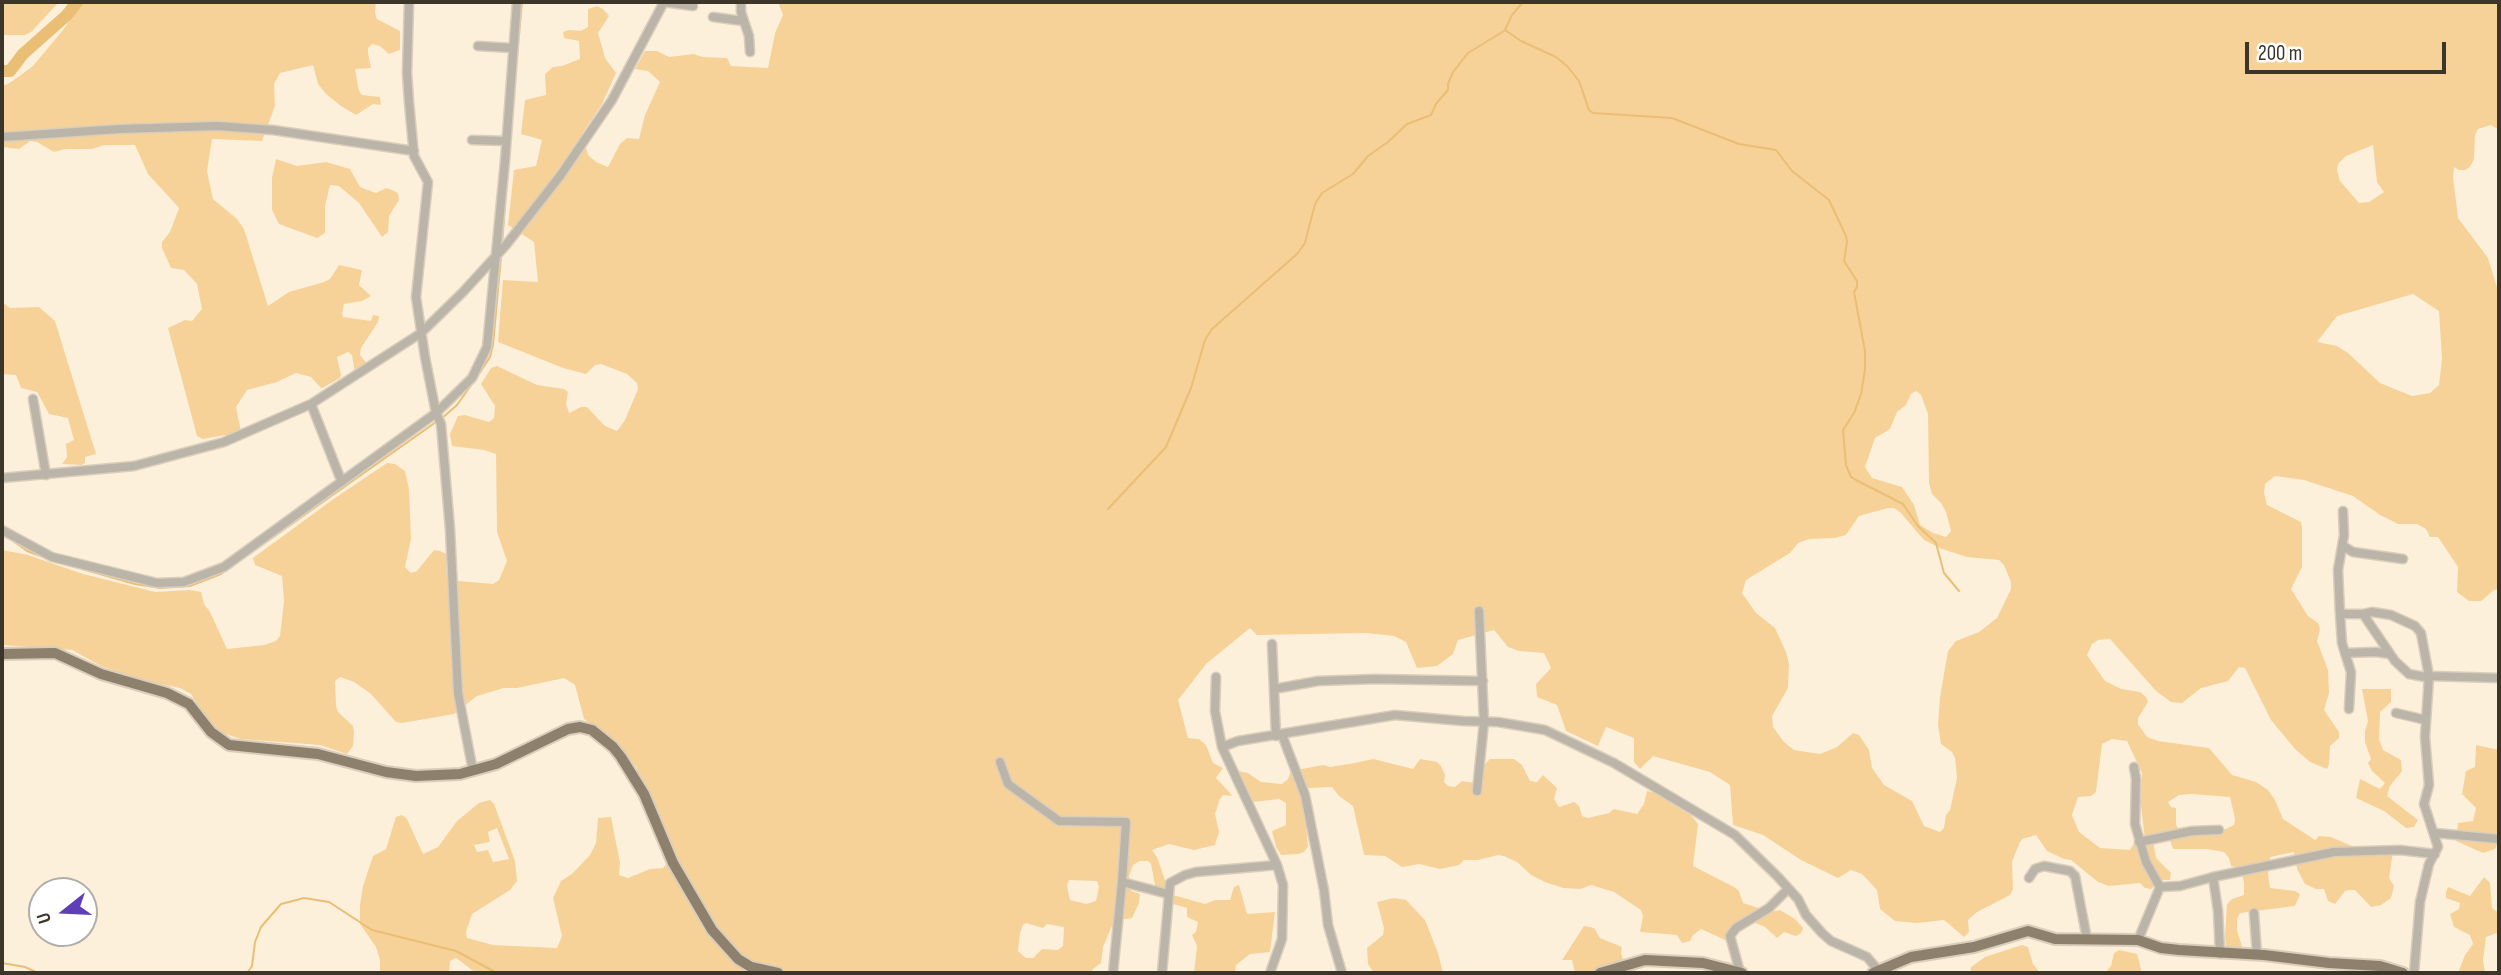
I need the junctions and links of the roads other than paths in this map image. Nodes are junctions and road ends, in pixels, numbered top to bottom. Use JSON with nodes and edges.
{"nodes":[{"id":1,"x":409,"y":2,"type":"edge"},
{"id":2,"x":517,"y":2,"type":"edge"},
{"id":3,"x":664,"y":2,"type":"edge"},
{"id":4,"x":741,"y":2,"type":"edge"},
{"id":5,"x":692,"y":6,"type":"dead end"},
{"id":6,"x":713,"y":17,"type":"dead end"},
{"id":7,"x":743,"y":21,"type":"junction"},
{"id":8,"x":478,"y":46,"type":"dead end"},
{"id":9,"x":513,"y":48,"type":"junction"},
{"id":10,"x":750,"y":52,"type":"dead end"},
{"id":11,"x":2,"y":136,"type":"edge"},
{"id":12,"x":472,"y":141,"type":"dead end"},
{"id":13,"x":506,"y":141,"type":"junction"},
{"id":14,"x":414,"y":150,"type":"junction"},
{"id":15,"x":500,"y":251,"type":"junction"},
{"id":16,"x":421,"y":333,"type":"junction"},
{"id":17,"x":33,"y":400,"type":"dead end"},
{"id":18,"x":311,"y":404,"type":"junction"},
{"id":19,"x":439,"y":418,"type":"junction"},
{"id":20,"x":46,"y":475,"type":"junction"},
{"id":21,"x":2,"y":478,"type":"edge"},
{"id":22,"x":341,"y":480,"type":"junction"},
{"id":23,"x":2343,"y":511,"type":"dead end"},
{"id":24,"x":2,"y":530,"type":"edge"},
{"id":25,"x":2343,"y":546,"type":"junction"},
{"id":26,"x":2403,"y":559,"type":"dead end"},
{"id":27,"x":1479,"y":611,"type":"dead end"},
{"id":28,"x":2340,"y":614,"type":"junction"},
{"id":29,"x":2363,"y":614,"type":"junction"},
{"id":30,"x":1272,"y":644,"type":"dead end"},
{"id":31,"x":2345,"y":653,"type":"junction"},
{"id":32,"x":2,"y":654,"type":"edge"},
{"id":33,"x":2390,"y":654,"type":"junction"},
{"id":34,"x":2429,"y":676,"type":"junction"},
{"id":35,"x":1216,"y":677,"type":"dead end"},
{"id":36,"x":2499,"y":678,"type":"edge"},
{"id":37,"x":1483,"y":681,"type":"junction"},
{"id":38,"x":1274,"y":689,"type":"junction"},
{"id":39,"x":2349,"y":709,"type":"dead end"},
{"id":40,"x":2396,"y":713,"type":"dead end"},
{"id":41,"x":2426,"y":720,"type":"junction"},
{"id":42,"x":1484,"y":722,"type":"junction"},
{"id":43,"x":1279,"y":736,"type":"junction"},
{"id":44,"x":1222,"y":747,"type":"junction"},
{"id":45,"x":1000,"y":762,"type":"dead end"},
{"id":46,"x":2134,"y":767,"type":"dead end"},
{"id":47,"x":473,"y":771,"type":"junction"},
{"id":48,"x":1477,"y":790,"type":"dead end"},
{"id":49,"x":2219,"y":830,"type":"dead end"},
{"id":50,"x":2435,"y":833,"type":"junction"},
{"id":51,"x":2499,"y":839,"type":"edge"},
{"id":52,"x":2139,"y":842,"type":"junction"},
{"id":53,"x":2435,"y":854,"type":"junction"},
{"id":54,"x":1277,"y":865,"type":"junction"},
{"id":55,"x":2213,"y":877,"type":"junction"},
{"id":56,"x":2029,"y":878,"type":"dead end"},
{"id":57,"x":1122,"y":883,"type":"junction"},
{"id":58,"x":2160,"y":887,"type":"junction"},
{"id":59,"x":1788,"y":889,"type":"junction"},
{"id":60,"x":1168,"y":894,"type":"junction"},
{"id":61,"x":2254,"y":914,"type":"dead end"},
{"id":62,"x":2087,"y":939,"type":"junction"},
{"id":63,"x":2138,"y":940,"type":"junction"},
{"id":64,"x":2220,"y":954,"type":"junction"},
{"id":65,"x":2257,"y":955,"type":"junction"},
{"id":66,"x":1741,"y":972,"type":"edge"},
{"id":67,"x":1876,"y":972,"type":"edge"},
{"id":68,"x":778,"y":973,"type":"edge"},
{"id":69,"x":1113,"y":973,"type":"edge"},
{"id":70,"x":1162,"y":973,"type":"edge"},
{"id":71,"x":1270,"y":973,"type":"edge"},
{"id":72,"x":1342,"y":973,"type":"edge"},
{"id":73,"x":1600,"y":973,"type":"edge"},
{"id":74,"x":2403,"y":973,"type":"edge"},
{"id":75,"x":2414,"y":973,"type":"edge"}],
"edges":[{"from":1,"to":14,"type":"street"},
{"from":2,"to":9,"type":"street"},
{"from":3,"to":5,"type":"street"},
{"from":3,"to":15,"type":"street"},
{"from":4,"to":7,"type":"street"},
{"from":6,"to":7,"type":"street"},
{"from":7,"to":10,"type":"street"},
{"from":8,"to":9,"type":"street"},
{"from":9,"to":13,"type":"street"},
{"from":11,"to":14,"type":"street"},
{"from":12,"to":13,"type":"street"},
{"from":13,"to":15,"type":"street"},
{"from":14,"to":16,"type":"street"},
{"from":15,"to":16,"type":"street"},
{"from":15,"to":19,"type":"street"},
{"from":16,"to":18,"type":"street"},
{"from":16,"to":19,"type":"street"},
{"from":17,"to":20,"type":"street"},
{"from":18,"to":20,"type":"street"},
{"from":18,"to":22,"type":"street"},
{"from":19,"to":22,"type":"street"},
{"from":19,"to":47,"type":"street"},
{"from":20,"to":21,"type":"street"},
{"from":22,"to":24,"type":"street"},
{"from":23,"to":25,"type":"street"},
{"from":25,"to":26,"type":"street"},
{"from":25,"to":28,"type":"street"},
{"from":27,"to":37,"type":"street"},
{"from":28,"to":29,"type":"street"},
{"from":28,"to":31,"type":"street"},
{"from":29,"to":33,"type":"street"},
{"from":29,"to":34,"type":"street"},
{"from":30,"to":38,"type":"street"},
{"from":31,"to":33,"type":"street"},
{"from":31,"to":39,"type":"street"},
{"from":32,"to":47,"type":"main road"},
{"from":33,"to":34,"type":"street"},
{"from":34,"to":36,"type":"street"},
{"from":34,"to":41,"type":"street"},
{"from":35,"to":44,"type":"street"},
{"from":37,"to":38,"type":"street"},
{"from":37,"to":42,"type":"street"},
{"from":38,"to":43,"type":"street"},
{"from":40,"to":41,"type":"street"},
{"from":41,"to":50,"type":"street"},
{"from":42,"to":43,"type":"street"},
{"from":42,"to":48,"type":"street"},
{"from":42,"to":59,"type":"street"},
{"from":43,"to":44,"type":"street"},
{"from":43,"to":72,"type":"street"},
{"from":44,"to":54,"type":"street"},
{"from":45,"to":57,"type":"street"},
{"from":46,"to":52,"type":"street"},
{"from":47,"to":68,"type":"main road"},
{"from":49,"to":52,"type":"street"},
{"from":50,"to":51,"type":"street"},
{"from":50,"to":53,"type":"street"},
{"from":52,"to":58,"type":"street"},
{"from":53,"to":55,"type":"street"},
{"from":53,"to":75,"type":"street"},
{"from":54,"to":60,"type":"street"},
{"from":54,"to":71,"type":"street"},
{"from":55,"to":58,"type":"street"},
{"from":55,"to":64,"type":"street"},
{"from":56,"to":62,"type":"street"},
{"from":57,"to":60,"type":"street"},
{"from":57,"to":69,"type":"street"},
{"from":58,"to":63,"type":"street"},
{"from":59,"to":66,"type":"street"},
{"from":59,"to":67,"type":"street"},
{"from":60,"to":70,"type":"street"},
{"from":61,"to":65,"type":"street"},
{"from":62,"to":63,"type":"main road"},
{"from":62,"to":67,"type":"main road"},
{"from":63,"to":64,"type":"main road"},
{"from":64,"to":65,"type":"main road"},
{"from":65,"to":74,"type":"main road"},
{"from":66,"to":73,"type":"main road"}]}
